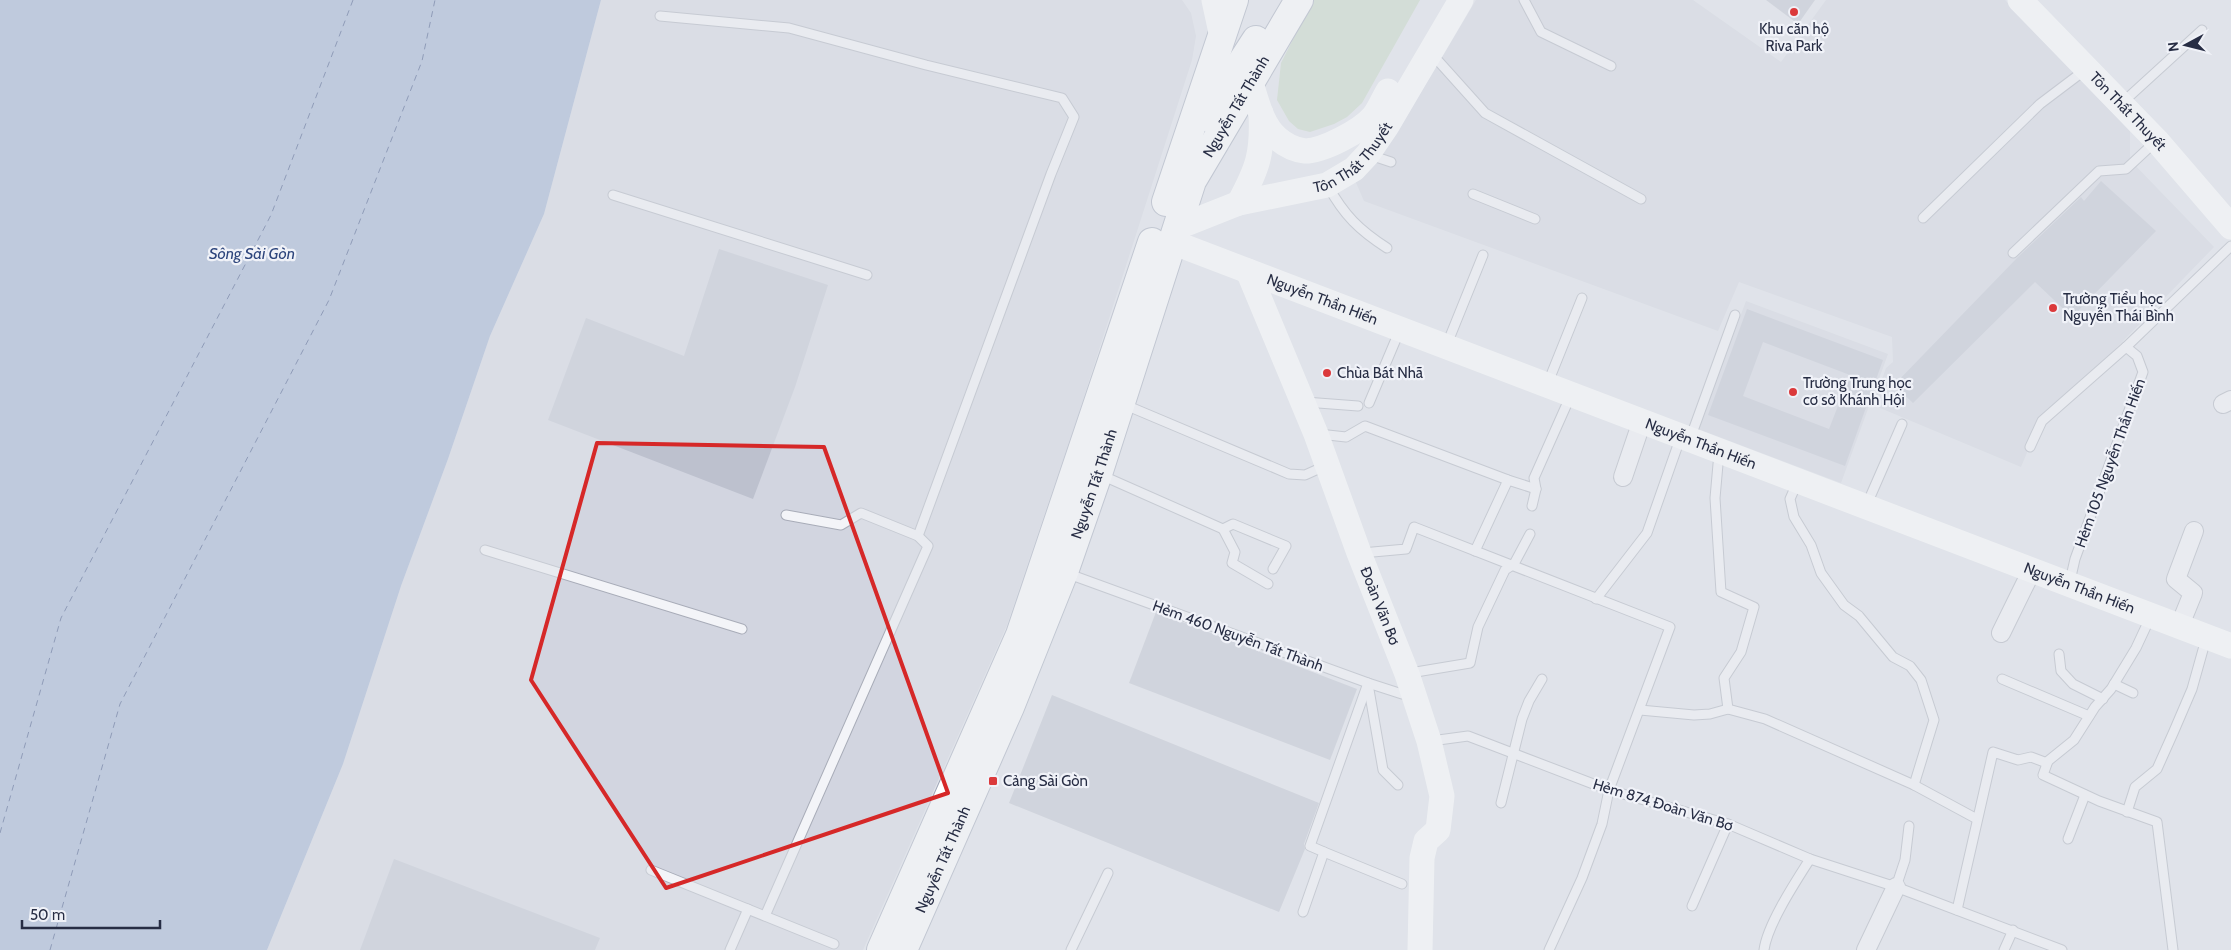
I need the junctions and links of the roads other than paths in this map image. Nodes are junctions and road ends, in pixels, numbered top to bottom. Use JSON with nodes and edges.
{"nodes":[{"id":1,"x":1214,"y":0,"type":"edge"},
{"id":2,"x":1234,"y":0,"type":"edge"},
{"id":3,"x":1441,"y":0,"type":"edge"},
{"id":4,"x":1461,"y":0,"type":"edge"},
{"id":5,"x":1524,"y":0,"type":"edge"},
{"id":6,"x":2020,"y":0,"type":"edge"},
{"id":7,"x":1284,"y":9,"type":"edge"},
{"id":8,"x":660,"y":16,"type":"dead end"},
{"id":9,"x":2202,"y":30,"type":"dead end"},
{"id":10,"x":1222,"y":37,"type":"junction"},
{"id":11,"x":1430,"y":52,"type":"junction"},
{"id":12,"x":1611,"y":66,"type":"dead end"},
{"id":13,"x":2088,"y":68,"type":"junction"},
{"id":14,"x":1251,"y":84,"type":"junction"},
{"id":15,"x":2122,"y":104,"type":"junction"},
{"id":16,"x":1261,"y":112,"type":"junction"},
{"id":17,"x":2157,"y":141,"type":"junction"},
{"id":18,"x":1182,"y":154,"type":"junction"},
{"id":19,"x":1368,"y":154,"type":"junction"},
{"id":20,"x":1391,"y":162,"type":"dead end"},
{"id":21,"x":1327,"y":185,"type":"junction"},
{"id":22,"x":1473,"y":194,"type":"dead end"},
{"id":23,"x":612,"y":195,"type":"dead end"},
{"id":24,"x":1641,"y":199,"type":"dead end"},
{"id":25,"x":1238,"y":203,"type":"junction"},
{"id":26,"x":1923,"y":218,"type":"dead end"},
{"id":27,"x":1535,"y":219,"type":"dead end"},
{"id":28,"x":2231,"y":227,"type":"edge"},
{"id":29,"x":1174,"y":235,"type":"junction"},
{"id":30,"x":2231,"y":246,"type":"edge"},
{"id":31,"x":1387,"y":248,"type":"dead end"},
{"id":32,"x":2013,"y":253,"type":"dead end"},
{"id":33,"x":1483,"y":255,"type":"dead end"},
{"id":34,"x":1248,"y":271,"type":"junction"},
{"id":35,"x":867,"y":275,"type":"dead end"},
{"id":36,"x":1582,"y":298,"type":"dead end"},
{"id":37,"x":1735,"y":315,"type":"dead end"},
{"id":38,"x":1400,"y":329,"type":"junction"},
{"id":39,"x":1446,"y":347,"type":"junction"},
{"id":40,"x":2126,"y":347,"type":"junction"},
{"id":41,"x":1546,"y":385,"type":"junction"},
{"id":42,"x":1571,"y":394,"type":"junction"},
{"id":43,"x":1302,"y":401,"type":"junction"},
{"id":44,"x":1121,"y":403,"type":"junction"},
{"id":45,"x":1369,"y":403,"type":"dead end"},
{"id":46,"x":1358,"y":406,"type":"dead end"},
{"id":47,"x":1642,"y":421,"type":"junction"},
{"id":48,"x":1902,"y":424,"type":"dead end"},
{"id":49,"x":1316,"y":434,"type":"junction"},
{"id":50,"x":1685,"y":438,"type":"junction"},
{"id":51,"x":2030,"y":447,"type":"dead end"},
{"id":52,"x":1719,"y":451,"type":"junction"},
{"id":53,"x":1328,"y":465,"type":"junction"},
{"id":54,"x":1098,"y":474,"type":"junction"},
{"id":55,"x":1623,"y":476,"type":"dead end"},
{"id":56,"x":1508,"y":480,"type":"junction"},
{"id":57,"x":1798,"y":481,"type":"junction"},
{"id":58,"x":1536,"y":489,"type":"junction"},
{"id":59,"x":1532,"y":506,"type":"dead end"},
{"id":60,"x":1866,"y":506,"type":"junction"},
{"id":61,"x":786,"y":515,"type":"dead end"},
{"id":62,"x":1223,"y":529,"type":"junction"},
{"id":63,"x":2194,"y":531,"type":"dead end"},
{"id":64,"x":1530,"y":534,"type":"dead end"},
{"id":65,"x":918,"y":536,"type":"junction"},
{"id":66,"x":485,"y":550,"type":"dead end"},
{"id":67,"x":1475,"y":551,"type":"junction"},
{"id":68,"x":1359,"y":553,"type":"junction"},
{"id":69,"x":1511,"y":566,"type":"junction"},
{"id":70,"x":1273,"y":569,"type":"dead end"},
{"id":71,"x":2032,"y":570,"type":"junction"},
{"id":72,"x":1064,"y":572,"type":"junction"},
{"id":73,"x":1268,"y":584,"type":"dead end"},
{"id":74,"x":2069,"y":584,"type":"junction"},
{"id":75,"x":1596,"y":598,"type":"junction"},
{"id":76,"x":2151,"y":615,"type":"junction"},
{"id":77,"x":2180,"y":626,"type":"junction"},
{"id":78,"x":742,"y":629,"type":"dead end"},
{"id":79,"x":2001,"y":633,"type":"dead end"},
{"id":80,"x":2206,"y":636,"type":"junction"},
{"id":81,"x":2231,"y":646,"type":"edge"},
{"id":82,"x":2059,"y":654,"type":"dead end"},
{"id":83,"x":1542,"y":679,"type":"dead end"},
{"id":84,"x":2002,"y":679,"type":"dead end"},
{"id":85,"x":1410,"y":683,"type":"junction"},
{"id":86,"x":1368,"y":684,"type":"junction"},
{"id":87,"x":2114,"y":684,"type":"junction"},
{"id":88,"x":2133,"y":693,"type":"dead end"},
{"id":89,"x":2103,"y":699,"type":"junction"},
{"id":90,"x":1728,"y":709,"type":"junction"},
{"id":91,"x":1640,"y":710,"type":"junction"},
{"id":92,"x":2089,"y":716,"type":"junction"},
{"id":93,"x":1428,"y":741,"type":"junction"},
{"id":94,"x":1513,"y":753,"type":"junction"},
{"id":95,"x":2047,"y":763,"type":"junction"},
{"id":96,"x":1398,"y":785,"type":"dead end"},
{"id":97,"x":1914,"y":785,"type":"junction"},
{"id":98,"x":1609,"y":790,"type":"junction"},
{"id":99,"x":2085,"y":795,"type":"junction"},
{"id":100,"x":1501,"y":803,"type":"dead end"},
{"id":101,"x":2127,"y":812,"type":"junction"},
{"id":102,"x":1977,"y":819,"type":"junction"},
{"id":103,"x":1728,"y":824,"type":"junction"},
{"id":104,"x":1909,"y":826,"type":"dead end"},
{"id":105,"x":2068,"y":839,"type":"dead end"},
{"id":106,"x":1324,"y":852,"type":"junction"},
{"id":107,"x":1810,"y":859,"type":"junction"},
{"id":108,"x":651,"y":870,"type":"dead end"},
{"id":109,"x":1108,"y":873,"type":"dead end"},
{"id":110,"x":1402,"y":884,"type":"dead end"},
{"id":111,"x":1896,"y":887,"type":"junction"},
{"id":112,"x":1692,"y":906,"type":"dead end"},
{"id":113,"x":748,"y":909,"type":"junction"},
{"id":114,"x":1957,"y":910,"type":"junction"},
{"id":115,"x":1303,"y":912,"type":"dead end"},
{"id":116,"x":766,"y":916,"type":"junction"},
{"id":117,"x":2013,"y":930,"type":"junction"},
{"id":118,"x":834,"y":944,"type":"dead end"},
{"id":119,"x":730,"y":950,"type":"edge"},
{"id":120,"x":881,"y":950,"type":"edge"},
{"id":121,"x":903,"y":950,"type":"edge"},
{"id":122,"x":1071,"y":950,"type":"edge"},
{"id":123,"x":1420,"y":950,"type":"edge"},
{"id":124,"x":1549,"y":950,"type":"edge"},
{"id":125,"x":1764,"y":950,"type":"edge"},
{"id":126,"x":1866,"y":950,"type":"edge"},
{"id":127,"x":2004,"y":950,"type":"edge"},
{"id":128,"x":2062,"y":950,"type":"edge"},
{"id":129,"x":2173,"y":950,"type":"edge"}],
"edges":[{"from":1,"to":10,"type":"street"},
{"from":2,"to":10,"type":"main road","name":"Nguyễn Tất Thành"},
{"from":3,"to":16,"type":"street","name":"Tôn Thất Thuyết"},
{"from":4,"to":11,"type":"street","name":"Tôn Thất Thuyết"},
{"from":5,"to":12,"type":"lane"},
{"from":6,"to":13,"type":"street","name":"Tôn Thất Thuyết"},
{"from":7,"to":14,"type":"main road","name":"Nguyễn Tất Thành"},
{"from":7,"to":18,"type":"main road","name":"Nguyễn Tất Thành"},
{"from":8,"to":65,"type":"lane"},
{"from":9,"to":15,"type":"lane"},
{"from":10,"to":18,"type":"main road","name":"Nguyễn Tất Thành"},
{"from":11,"to":19,"type":"street","name":"Tôn Thất Thuyết"},
{"from":11,"to":24,"type":"lane"},
{"from":13,"to":15,"type":"street","name":"Tôn Thất Thuyết"},
{"from":13,"to":26,"type":"lane"},
{"from":14,"to":16,"type":"street"},
{"from":14,"to":29,"type":"main road","name":"Nguyễn Tất Thành"},
{"from":15,"to":17,"type":"street","name":"Tôn Thất Thuyết"},
{"from":16,"to":25,"type":"street"},
{"from":17,"to":28,"type":"street","name":"Tôn Thất Thuyết"},
{"from":17,"to":32,"type":"lane"},
{"from":18,"to":120,"type":"main road","name":"Nguyễn Tất Thành"},
{"from":19,"to":20,"type":"lane"},
{"from":19,"to":21,"type":"street","name":"Tôn Thất Thuyết"},
{"from":21,"to":25,"type":"street","name":"Tôn Thất Thuyết"},
{"from":21,"to":31,"type":"lane"},
{"from":22,"to":27,"type":"lane"},
{"from":23,"to":35,"type":"lane"},
{"from":25,"to":29,"type":"street","name":"Tôn Thất Thuyết"},
{"from":29,"to":34,"type":"street","name":"Nguyễn Thần Hiến"},
{"from":29,"to":44,"type":"main road","name":"Nguyễn Tất Thành"},
{"from":30,"to":40,"type":"lane"},
{"from":33,"to":39,"type":"lane"},
{"from":34,"to":38,"type":"street","name":"Nguyễn Thần Hiến"},
{"from":34,"to":43,"type":"street","name":"Đoàn Văn Bơ"},
{"from":36,"to":41,"type":"lane"},
{"from":37,"to":50,"type":"lane"},
{"from":38,"to":39,"type":"street","name":"Nguyễn Thần Hiến"},
{"from":38,"to":45,"type":"lane"},
{"from":39,"to":41,"type":"street","name":"Nguyễn Thần Hiến"},
{"from":40,"to":51,"type":"lane"},
{"from":40,"to":74,"type":"lane","name":"Hẻm 105 Nguyễn Thần Hiến"},
{"from":41,"to":42,"type":"street","name":"Nguyễn Thần Hiến"},
{"from":42,"to":47,"type":"street","name":"Nguyễn Thần Hiến"},
{"from":42,"to":58,"type":"lane"},
{"from":43,"to":46,"type":"lane"},
{"from":43,"to":49,"type":"street","name":"Đoàn Văn Bơ"},
{"from":44,"to":53,"type":"lane"},
{"from":44,"to":54,"type":"main road","name":"Nguyễn Tất Thành"},
{"from":47,"to":50,"type":"street","name":"Nguyễn Thần Hiến"},
{"from":47,"to":55,"type":"street"},
{"from":48,"to":60,"type":"lane"},
{"from":49,"to":53,"type":"street","name":"Đoàn Văn Bơ"},
{"from":49,"to":56,"type":"lane"},
{"from":50,"to":52,"type":"street","name":"Nguyễn Thần Hiến"},
{"from":50,"to":75,"type":"lane"},
{"from":52,"to":57,"type":"street","name":"Nguyễn Thần Hiến"},
{"from":52,"to":90,"type":"lane"},
{"from":53,"to":68,"type":"street","name":"Đoàn Văn Bơ"},
{"from":54,"to":62,"type":"lane"},
{"from":54,"to":72,"type":"main road","name":"Nguyễn Tất Thành"},
{"from":56,"to":58,"type":"lane"},
{"from":56,"to":67,"type":"lane"},
{"from":57,"to":60,"type":"street","name":"Nguyễn Thần Hiến"},
{"from":57,"to":97,"type":"lane"},
{"from":58,"to":59,"type":"lane"},
{"from":60,"to":71,"type":"street","name":"Nguyễn Thần Hiến"},
{"from":61,"to":65,"type":"lane"},
{"from":62,"to":70,"type":"lane"},
{"from":62,"to":73,"type":"lane"},
{"from":63,"to":77,"type":"street"},
{"from":64,"to":69,"type":"lane"},
{"from":65,"to":116,"type":"lane"},
{"from":66,"to":78,"type":"lane"},
{"from":67,"to":68,"type":"lane"},
{"from":67,"to":69,"type":"lane"},
{"from":68,"to":85,"type":"street","name":"Đoàn Văn Bơ"},
{"from":69,"to":75,"type":"lane"},
{"from":69,"to":85,"type":"lane","name":"Hẻm 460 Nguyễn Tất Thành"},
{"from":71,"to":74,"type":"street","name":"Nguyễn Thần Hiến"},
{"from":71,"to":79,"type":"street"},
{"from":72,"to":86,"type":"lane","name":"Hẻm 460 Nguyễn Tất Thành"},
{"from":72,"to":121,"type":"main road","name":"Nguyễn Tất Thành"},
{"from":74,"to":76,"type":"street","name":"Nguyễn Thần Hiến"},
{"from":75,"to":91,"type":"lane"},
{"from":76,"to":77,"type":"street","name":"Nguyễn Thần Hiến"},
{"from":76,"to":87,"type":"lane"},
{"from":77,"to":80,"type":"street","name":"Nguyễn Thần Hiến"},
{"from":80,"to":81,"type":"street","name":"Nguyễn Thần Hiến"},
{"from":80,"to":101,"type":"lane"},
{"from":82,"to":89,"type":"lane"},
{"from":83,"to":94,"type":"lane"},
{"from":84,"to":92,"type":"lane"},
{"from":85,"to":86,"type":"lane","name":"Hẻm 460 Nguyễn Tất Thành"},
{"from":85,"to":93,"type":"street","name":"Đoàn Văn Bơ"},
{"from":86,"to":96,"type":"lane"},
{"from":86,"to":106,"type":"lane"},
{"from":87,"to":88,"type":"lane"},
{"from":87,"to":89,"type":"lane"},
{"from":89,"to":92,"type":"lane"},
{"from":90,"to":91,"type":"lane"},
{"from":90,"to":97,"type":"lane"},
{"from":91,"to":98,"type":"lane"},
{"from":92,"to":95,"type":"lane"},
{"from":93,"to":94,"type":"lane","name":"Hẻm 874 Đoàn Văn Bơ"},
{"from":93,"to":123,"type":"street","name":"Đoàn Văn Bơ"},
{"from":94,"to":98,"type":"lane","name":"Hẻm 874 Đoàn Văn Bơ"},
{"from":94,"to":100,"type":"lane"},
{"from":95,"to":99,"type":"lane"},
{"from":95,"to":102,"type":"lane"},
{"from":97,"to":102,"type":"lane"},
{"from":98,"to":103,"type":"lane","name":"Hẻm 874 Đoàn Văn Bơ"},
{"from":98,"to":124,"type":"lane"},
{"from":99,"to":101,"type":"lane"},
{"from":99,"to":105,"type":"lane"},
{"from":101,"to":129,"type":"lane"},
{"from":102,"to":114,"type":"lane"},
{"from":103,"to":107,"type":"lane","name":"Hẻm 874 Đoàn Văn Bơ"},
{"from":103,"to":112,"type":"lane"},
{"from":104,"to":111,"type":"lane"},
{"from":106,"to":110,"type":"lane"},
{"from":106,"to":115,"type":"lane"},
{"from":107,"to":111,"type":"lane","name":"Hẻm 874 Đoàn Văn Bơ"},
{"from":107,"to":125,"type":"lane"},
{"from":108,"to":113,"type":"lane"},
{"from":109,"to":122,"type":"lane"},
{"from":111,"to":114,"type":"lane","name":"Hẻm 874 Đoàn Văn Bơ"},
{"from":111,"to":126,"type":"street"},
{"from":113,"to":116,"type":"lane"},
{"from":113,"to":119,"type":"lane"},
{"from":114,"to":117,"type":"lane","name":"Hẻm 874 Đoàn Văn Bơ"},
{"from":116,"to":118,"type":"lane"},
{"from":117,"to":127,"type":"lane"},
{"from":117,"to":128,"type":"lane","name":"Hẻm 874 Đoàn Văn Bơ"}]}
